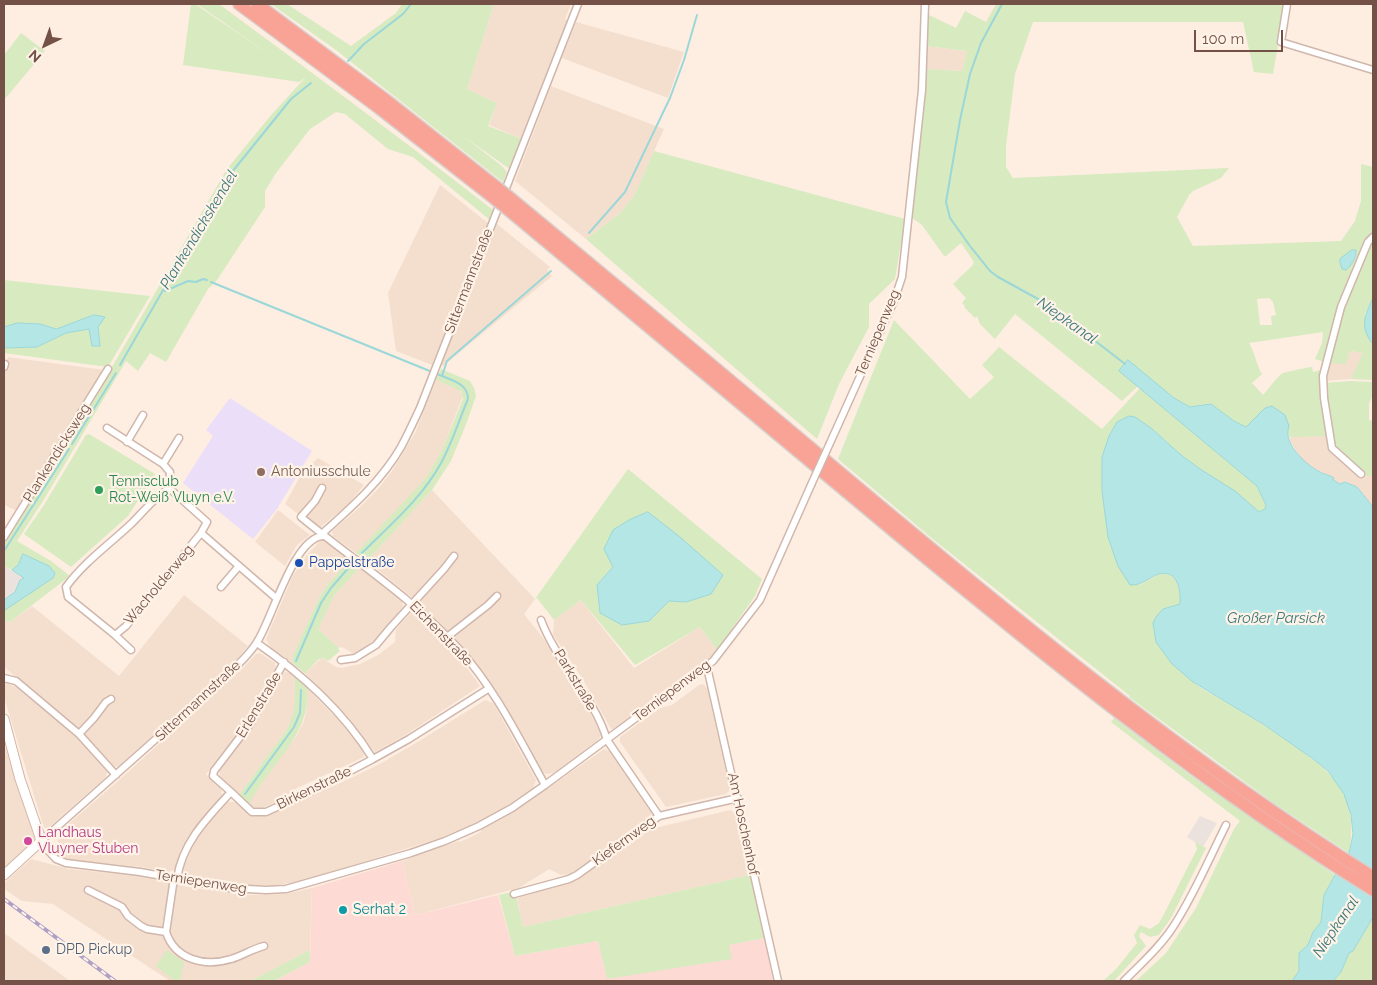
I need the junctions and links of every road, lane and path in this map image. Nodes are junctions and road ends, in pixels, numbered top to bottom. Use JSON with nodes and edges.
{"nodes":[{"id":1,"x":239,"y":4,"type":"edge"},
{"id":2,"x":257,"y":4,"type":"edge"},
{"id":3,"x":578,"y":4,"type":"edge"},
{"id":4,"x":925,"y":4,"type":"edge"},
{"id":5,"x":1288,"y":4,"type":"edge"},
{"id":6,"x":1373,"y":70,"type":"edge"},
{"id":7,"x":497,"y":194,"type":"junction"},
{"id":8,"x":1373,"y":236,"type":"edge"},
{"id":9,"x":108,"y":368,"type":"dead end"},
{"id":10,"x":143,"y":415,"type":"dead end"},
{"id":11,"x":107,"y":428,"type":"dead end"},
{"id":12,"x":179,"y":438,"type":"dead end"},
{"id":13,"x":127,"y":442,"type":"junction"},
{"id":14,"x":163,"y":464,"type":"junction"},
{"id":15,"x":1361,"y":474,"type":"dead end"},
{"id":16,"x":169,"y":488,"type":"junction"},
{"id":17,"x":322,"y":488,"type":"dead end"},
{"id":18,"x":202,"y":533,"type":"junction"},
{"id":19,"x":323,"y":536,"type":"junction"},
{"id":20,"x":4,"y":537,"type":"edge"},
{"id":21,"x":454,"y":556,"type":"dead end"},
{"id":22,"x":239,"y":566,"type":"junction"},
{"id":23,"x":221,"y":587,"type":"dead end"},
{"id":24,"x":497,"y":596,"type":"dead end"},
{"id":25,"x":276,"y":598,"type":"junction"},
{"id":26,"x":412,"y":604,"type":"junction"},
{"id":27,"x":541,"y":620,"type":"dead end"},
{"id":28,"x":115,"y":635,"type":"junction"},
{"id":29,"x":447,"y":637,"type":"junction"},
{"id":30,"x":257,"y":643,"type":"junction"},
{"id":31,"x":131,"y":650,"type":"dead end"},
{"id":32,"x":341,"y":660,"type":"dead end"},
{"id":33,"x":284,"y":662,"type":"junction"},
{"id":34,"x":707,"y":667,"type":"junction"},
{"id":35,"x":4,"y":678,"type":"edge"},
{"id":36,"x":488,"y":689,"type":"junction"},
{"id":37,"x":111,"y":699,"type":"dead end"},
{"id":38,"x":4,"y":719,"type":"edge"},
{"id":39,"x":78,"y":734,"type":"junction"},
{"id":40,"x":607,"y":740,"type":"junction"},
{"id":41,"x":373,"y":759,"type":"junction"},
{"id":42,"x":116,"y":775,"type":"junction"},
{"id":43,"x":545,"y":785,"type":"junction"},
{"id":44,"x":231,"y":792,"type":"junction"},
{"id":45,"x":738,"y":798,"type":"junction"},
{"id":46,"x":659,"y":816,"type":"junction"},
{"id":47,"x":1226,"y":825,"type":"dead end"},
{"id":48,"x":40,"y":842,"type":"junction"},
{"id":49,"x":1333,"y":859,"type":"junction"},
{"id":50,"x":4,"y":875,"type":"edge"},
{"id":51,"x":1373,"y":877,"type":"edge"},
{"id":52,"x":175,"y":879,"type":"junction"},
{"id":53,"x":88,"y":890,"type":"dead end"},
{"id":54,"x":1373,"y":890,"type":"edge"},
{"id":55,"x":514,"y":894,"type":"dead end"},
{"id":56,"x":166,"y":932,"type":"junction"},
{"id":57,"x":264,"y":946,"type":"dead end"},
{"id":58,"x":778,"y":981,"type":"edge"},
{"id":59,"x":1124,"y":981,"type":"edge"}],
"edges":[{"from":1,"to":7,"type":"highway"},
{"from":2,"to":7,"type":"highway"},
{"from":3,"to":19,"type":"street","name":"Sittermannstraße"},
{"from":4,"to":34,"type":"street","name":"Terniepenweg","bridge":true},
{"from":5,"to":6,"type":"street"},
{"from":7,"to":49,"type":"highway","bridge":true},
{"from":8,"to":15,"type":"street"},
{"from":9,"to":20,"type":"street","name":"Plankendicksweg"},
{"from":10,"to":13,"type":"street"},
{"from":11,"to":13,"type":"street"},
{"from":12,"to":14,"type":"street"},
{"from":13,"to":14,"type":"street"},
{"from":14,"to":16,"type":"street"},
{"from":16,"to":18,"type":"street"},
{"from":16,"to":28,"type":"street","name":"Wacholderweg"},
{"from":17,"to":19,"type":"street"},
{"from":18,"to":22,"type":"street"},
{"from":18,"to":28,"type":"street","name":"Wacholderweg"},
{"from":19,"to":25,"type":"street","name":"Sittermannstraße"},
{"from":19,"to":26,"type":"street","name":"Eichenstraße"},
{"from":21,"to":26,"type":"street"},
{"from":22,"to":23,"type":"street"},
{"from":22,"to":25,"type":"street"},
{"from":24,"to":29,"type":"street"},
{"from":25,"to":30,"type":"street","name":"Sittermannstraße"},
{"from":26,"to":29,"type":"street","name":"Eichenstraße"},
{"from":26,"to":32,"type":"street"},
{"from":27,"to":40,"type":"street","name":"Parkstraße"},
{"from":28,"to":31,"type":"street","name":"Wacholderweg"},
{"from":29,"to":36,"type":"street","name":"Eichenstraße"},
{"from":30,"to":33,"type":"street"},
{"from":30,"to":42,"type":"street","name":"Sittermannstraße"},
{"from":33,"to":41,"type":"street"},
{"from":33,"to":44,"type":"street","name":"Erlenstraße"},
{"from":34,"to":40,"type":"street","name":"Terniepenweg"},
{"from":34,"to":45,"type":"street","name":"Am Hoschenhof"},
{"from":35,"to":39,"type":"street"},
{"from":36,"to":41,"type":"street","name":"Birkenstraße"},
{"from":36,"to":43,"type":"street","name":"Eichenstraße"},
{"from":37,"to":39,"type":"street"},
{"from":38,"to":48,"type":"street"},
{"from":39,"to":42,"type":"street"},
{"from":40,"to":43,"type":"street","name":"Terniepenweg"},
{"from":40,"to":46,"type":"street","name":"Parkstraße"},
{"from":41,"to":44,"type":"street","name":"Birkenstraße"},
{"from":42,"to":48,"type":"street","name":"Sittermannstraße"},
{"from":43,"to":52,"type":"street","name":"Terniepenweg"},
{"from":44,"to":52,"type":"street"},
{"from":45,"to":46,"type":"street","name":"Kiefernweg"},
{"from":45,"to":58,"type":"street","name":"Am Hoschenhof"},
{"from":46,"to":55,"type":"street","name":"Kiefernweg"},
{"from":47,"to":59,"type":"street"},
{"from":48,"to":50,"type":"street"},
{"from":48,"to":52,"type":"street","name":"Terniepenweg"},
{"from":49,"to":51,"type":"highway"},
{"from":49,"to":54,"type":"highway"},
{"from":52,"to":56,"type":"street"},
{"from":53,"to":56,"type":"street"},
{"from":56,"to":57,"type":"street"}]}
